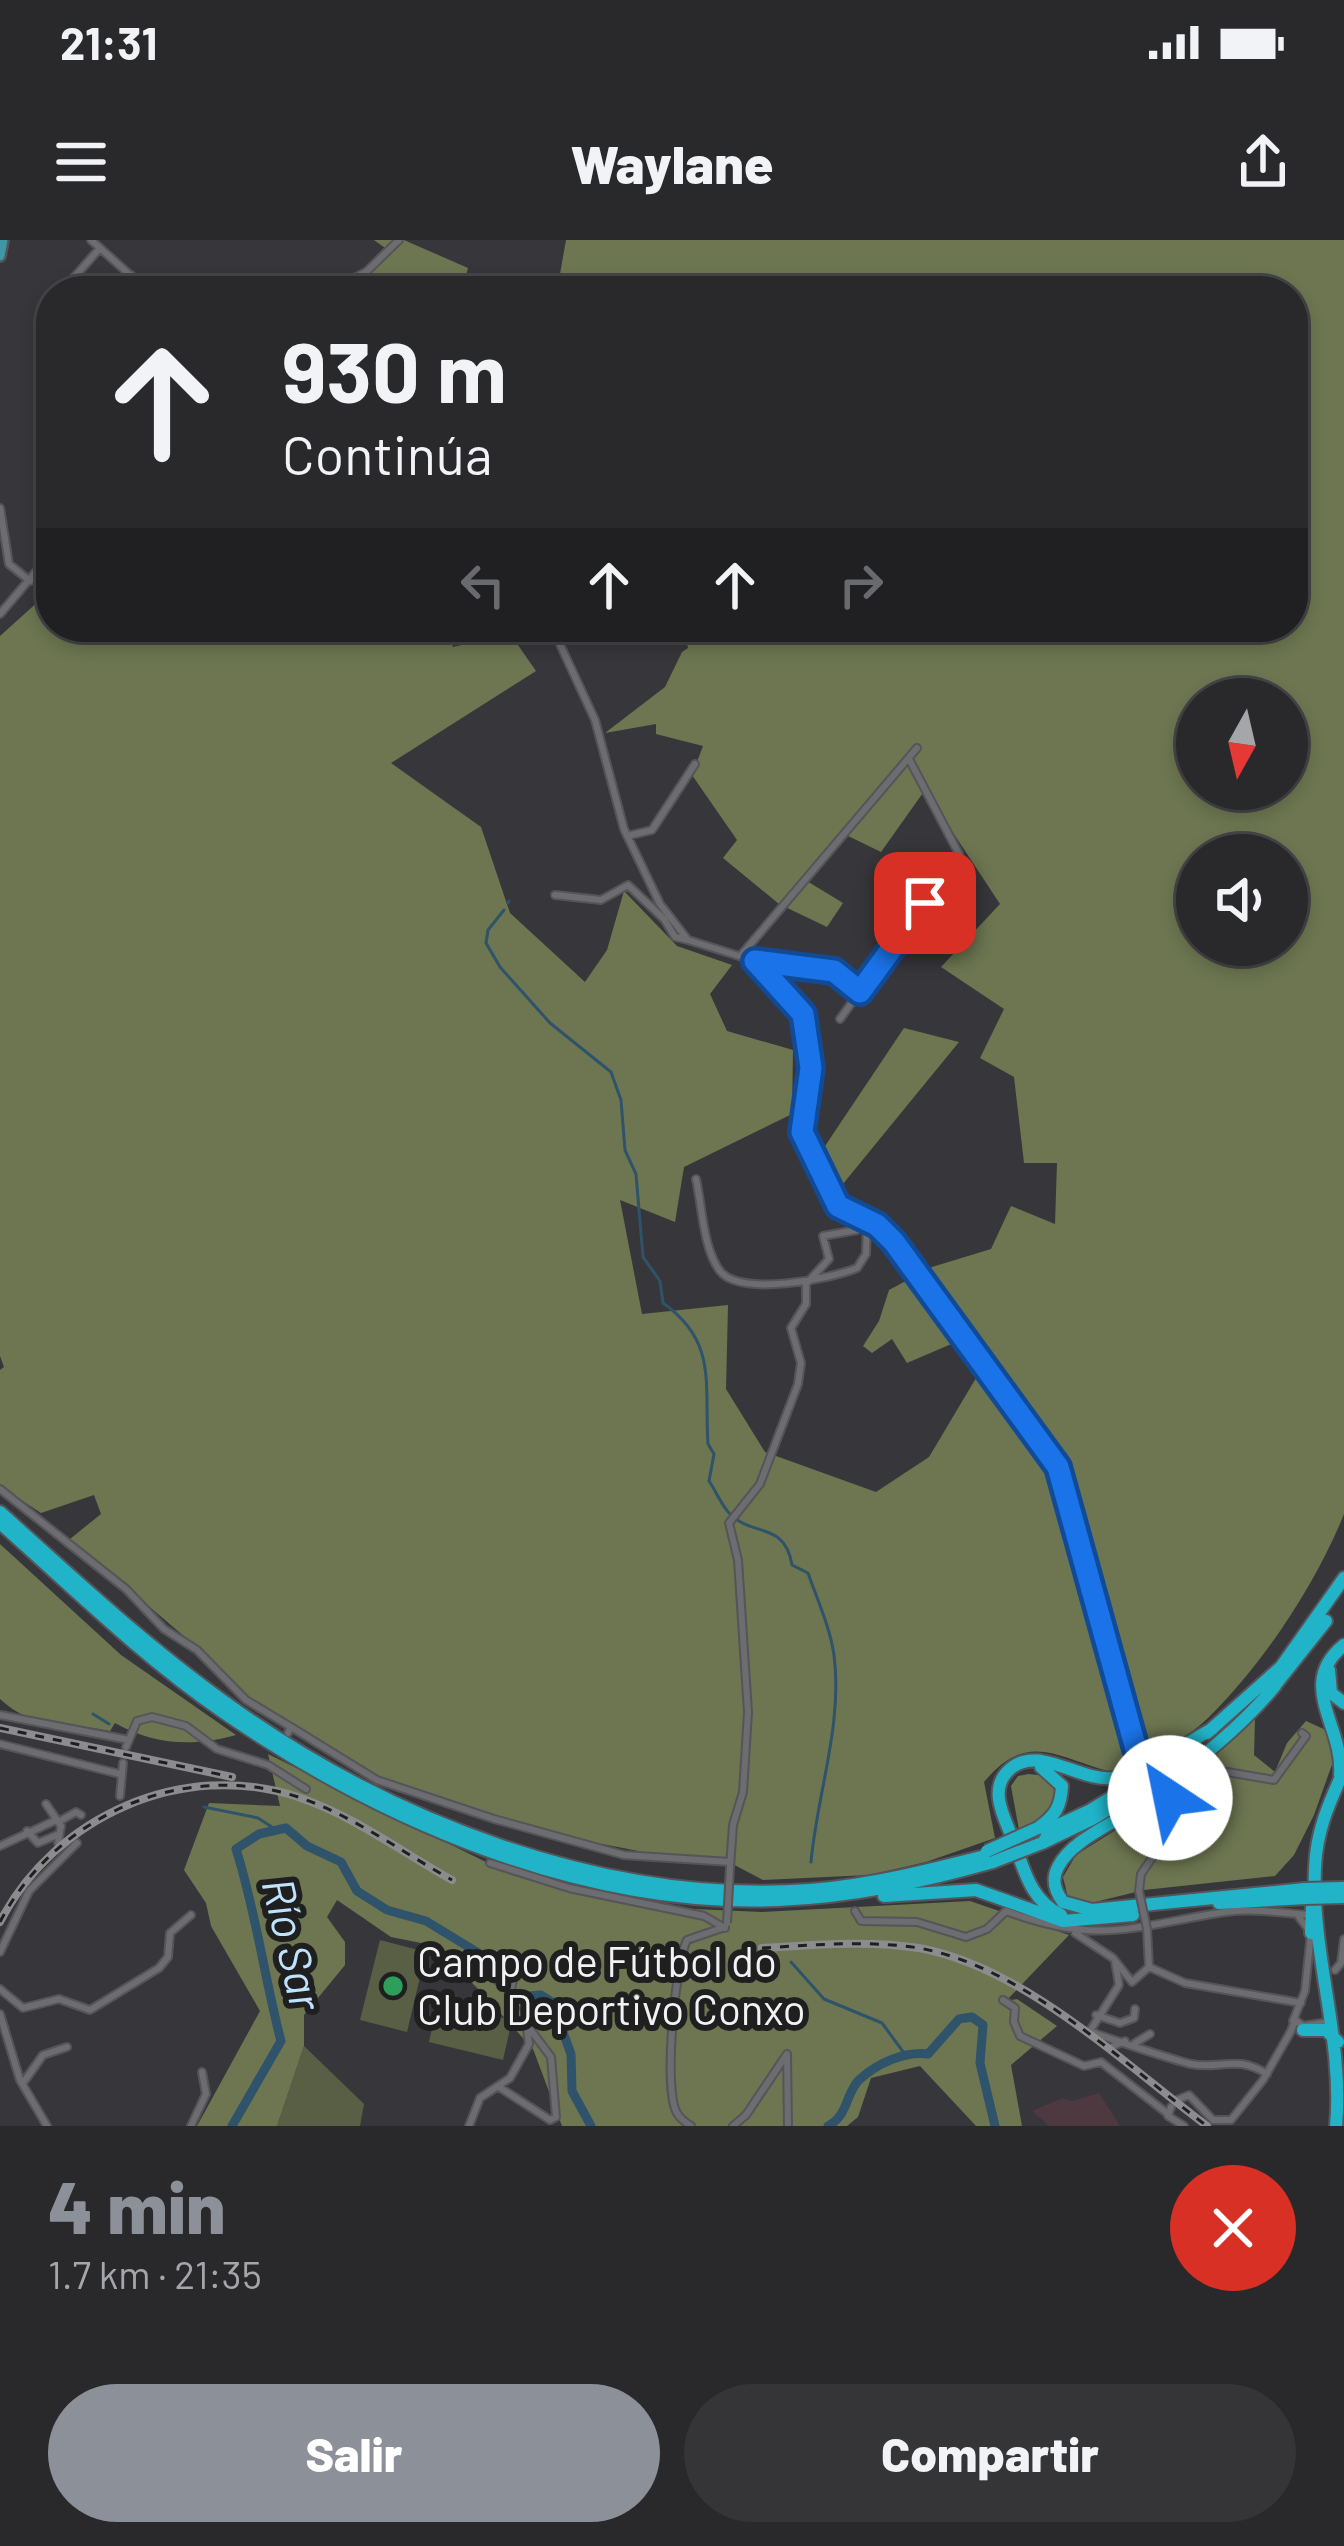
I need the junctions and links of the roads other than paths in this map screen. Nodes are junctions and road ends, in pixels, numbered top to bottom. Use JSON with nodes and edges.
{"nodes":[{"id":1,"x":3,"y":240,"type":"edge"},
{"id":2,"x":91,"y":240,"type":"edge"},
{"id":3,"x":399,"y":240,"type":"edge"},
{"id":4,"x":100,"y":248,"type":"junction"},
{"id":5,"x":0,"y":256,"type":"edge"},
{"id":6,"x":131,"y":275,"type":"edge"},
{"id":7,"x":75,"y":276,"type":"edge"},
{"id":8,"x":357,"y":276,"type":"edge"},
{"id":9,"x":0,"y":508,"type":"edge"},
{"id":10,"x":36,"y":573,"type":"edge"},
{"id":11,"x":30,"y":580,"type":"junction"},
{"id":12,"x":0,"y":614,"type":"edge"},
{"id":13,"x":559,"y":642,"type":"edge"},
{"id":14,"x":916,"y":748,"type":"dead end"},
{"id":15,"x":909,"y":759,"type":"junction"},
{"id":16,"x":695,"y":764,"type":"dead end"},
{"id":17,"x":627,"y":836,"type":"junction"},
{"id":18,"x":555,"y":895,"type":"dead end"},
{"id":19,"x":688,"y":940,"type":"junction"},
{"id":20,"x":742,"y":954,"type":"junction"},
{"id":21,"x":755,"y":961,"type":"junction"},
{"id":22,"x":860,"y":992,"type":"junction"},
{"id":23,"x":840,"y":1019,"type":"dead end"},
{"id":24,"x":696,"y":1179,"type":"dead end"},
{"id":25,"x":865,"y":1221,"type":"junction"},
{"id":26,"x":806,"y":1284,"type":"junction"},
{"id":27,"x":0,"y":1489,"type":"edge"},
{"id":28,"x":0,"y":1512,"type":"edge"},
{"id":29,"x":0,"y":1523,"type":"edge"},
{"id":30,"x":1344,"y":1578,"type":"edge"},
{"id":31,"x":1344,"y":1592,"type":"edge"},
{"id":32,"x":1344,"y":1648,"type":"edge"},
{"id":33,"x":1275,"y":1686,"type":"junction"},
{"id":34,"x":1344,"y":1703,"type":"edge"},
{"id":35,"x":0,"y":1715,"type":"edge"},
{"id":36,"x":1212,"y":1729,"type":"junction"},
{"id":37,"x":1302,"y":1733,"type":"dead end"},
{"id":38,"x":0,"y":1744,"type":"edge"},
{"id":39,"x":123,"y":1763,"type":"dead end"},
{"id":40,"x":120,"y":1774,"type":"junction"},
{"id":41,"x":1342,"y":1779,"type":"edge"},
{"id":42,"x":307,"y":1789,"type":"dead end"},
{"id":43,"x":120,"y":1796,"type":"dead end"},
{"id":44,"x":1172,"y":1801,"type":"junction"},
{"id":45,"x":46,"y":1804,"type":"dead end"},
{"id":46,"x":81,"y":1815,"type":"dead end"},
{"id":47,"x":56,"y":1822,"type":"junction"},
{"id":48,"x":27,"y":1831,"type":"junction"},
{"id":49,"x":1040,"y":1835,"type":"junction"},
{"id":50,"x":77,"y":1843,"type":"dead end"},
{"id":51,"x":0,"y":1846,"type":"edge"},
{"id":52,"x":990,"y":1856,"type":"junction"},
{"id":53,"x":490,"y":1863,"type":"dead end"},
{"id":54,"x":730,"y":1864,"type":"junction"},
{"id":55,"x":1344,"y":1888,"type":"edge"},
{"id":56,"x":1313,"y":1889,"type":"junction"},
{"id":57,"x":1344,"y":1897,"type":"edge"},
{"id":58,"x":776,"y":1900,"type":"junction"},
{"id":59,"x":1132,"y":1907,"type":"junction"},
{"id":60,"x":855,"y":1912,"type":"dead end"},
{"id":61,"x":1293,"y":1912,"type":"junction"},
{"id":62,"x":1312,"y":1912,"type":"junction"},
{"id":63,"x":191,"y":1915,"type":"dead end"},
{"id":64,"x":1085,"y":1920,"type":"junction"},
{"id":65,"x":726,"y":1925,"type":"junction"},
{"id":66,"x":1147,"y":1929,"type":"junction"},
{"id":67,"x":1075,"y":1933,"type":"junction"},
{"id":68,"x":1311,"y":1934,"type":"junction"},
{"id":69,"x":1344,"y":1939,"type":"edge"},
{"id":70,"x":0,"y":1952,"type":"edge"},
{"id":71,"x":1115,"y":1961,"type":"junction"},
{"id":72,"x":1149,"y":1967,"type":"junction"},
{"id":73,"x":1338,"y":1978,"type":"edge"},
{"id":74,"x":1132,"y":1982,"type":"junction"},
{"id":75,"x":1119,"y":1985,"type":"junction"},
{"id":76,"x":512,"y":1988,"type":"dead end"},
{"id":77,"x":0,"y":1989,"type":"edge"},
{"id":78,"x":1003,"y":2000,"type":"dead end"},
{"id":79,"x":1300,"y":2003,"type":"junction"},
{"id":80,"x":1135,"y":2009,"type":"dead end"},
{"id":81,"x":0,"y":2014,"type":"edge"},
{"id":82,"x":1096,"y":2015,"type":"junction"},
{"id":83,"x":521,"y":2018,"type":"junction"},
{"id":84,"x":1338,"y":2023,"type":"edge"},
{"id":85,"x":1298,"y":2027,"type":"junction"},
{"id":86,"x":1150,"y":2033,"type":"dead end"},
{"id":87,"x":1125,"y":2041,"type":"junction"},
{"id":88,"x":1135,"y":2043,"type":"junction"},
{"id":89,"x":1114,"y":2046,"type":"dead end"},
{"id":90,"x":67,"y":2047,"type":"dead end"},
{"id":91,"x":1342,"y":2052,"type":"edge"},
{"id":92,"x":202,"y":2072,"type":"dead end"},
{"id":93,"x":1267,"y":2074,"type":"junction"},
{"id":94,"x":23,"y":2083,"type":"junction"},
{"id":95,"x":500,"y":2087,"type":"junction"},
{"id":96,"x":1172,"y":2107,"type":"junction"},
{"id":97,"x":1341,"y":2125,"type":"edge"},
{"id":98,"x":47,"y":2126,"type":"edge"},
{"id":99,"x":191,"y":2126,"type":"edge"},
{"id":100,"x":469,"y":2126,"type":"edge"},
{"id":101,"x":692,"y":2126,"type":"edge"},
{"id":102,"x":733,"y":2126,"type":"edge"},
{"id":103,"x":788,"y":2126,"type":"edge"},
{"id":104,"x":1184,"y":2126,"type":"edge"}],
"edges":[{"from":1,"to":5,"type":"main road"},
{"from":2,"to":4,"type":"street"},
{"from":3,"to":8,"type":"street"},
{"from":4,"to":6,"type":"street"},
{"from":4,"to":7,"type":"street"},
{"from":9,"to":11,"type":"street"},
{"from":10,"to":11,"type":"street"},
{"from":11,"to":12,"type":"street"},
{"from":13,"to":17,"type":"street"},
{"from":14,"to":15,"type":"street"},
{"from":15,"to":20,"type":"street"},
{"from":15,"to":22,"type":"street"},
{"from":16,"to":17,"type":"street"},
{"from":17,"to":19,"type":"street"},
{"from":18,"to":19,"type":"street"},
{"from":19,"to":20,"type":"street"},
{"from":20,"to":21,"type":"street"},
{"from":21,"to":22,"type":"street"},
{"from":21,"to":25,"type":"street"},
{"from":22,"to":23,"type":"street"},
{"from":24,"to":26,"type":"street"},
{"from":25,"to":26,"type":"street"},
{"from":25,"to":26,"type":"street"},
{"from":25,"to":44,"type":"street","bridge":true},
{"from":26,"to":54,"type":"street"},
{"from":27,"to":54,"type":"street"},
{"from":28,"to":52,"type":"highway"},
{"from":29,"to":58,"type":"highway"},
{"from":30,"to":36,"type":"highway"},
{"from":31,"to":33,"type":"highway"},
{"from":32,"to":34,"type":"highway"},
{"from":32,"to":41,"type":"highway"},
{"from":33,"to":49,"type":"highway"},
{"from":33,"to":59,"type":"highway"},
{"from":35,"to":42,"type":"street"},
{"from":36,"to":49,"type":"highway"},
{"from":36,"to":64,"type":"highway"},
{"from":37,"to":44,"type":"street"},
{"from":38,"to":40,"type":"street"},
{"from":39,"to":40,"type":"street"},
{"from":40,"to":43,"type":"street"},
{"from":41,"to":56,"type":"highway"},
{"from":44,"to":66,"type":"street","bridge":true},
{"from":45,"to":47,"type":"street"},
{"from":46,"to":47,"type":"street"},
{"from":47,"to":48,"type":"street"},
{"from":47,"to":48,"type":"street"},
{"from":48,"to":51,"type":"street"},
{"from":49,"to":52,"type":"highway","bridge":true},
{"from":49,"to":59,"type":"highway"},
{"from":50,"to":70,"type":"street"},
{"from":52,"to":58,"type":"highway"},
{"from":53,"to":65,"type":"street"},
{"from":54,"to":65,"type":"street","bridge":true},
{"from":55,"to":56,"type":"highway","bridge":true},
{"from":56,"to":57,"type":"highway","bridge":true},
{"from":56,"to":59,"type":"highway"},
{"from":56,"to":62,"type":"highway"},
{"from":56,"to":64,"type":"highway"},
{"from":56,"to":73,"type":"highway"},
{"from":56,"to":91,"type":"highway"},
{"from":58,"to":64,"type":"highway"},
{"from":60,"to":67,"type":"street"},
{"from":61,"to":62,"type":"street"},
{"from":61,"to":66,"type":"street"},
{"from":61,"to":68,"type":"street"},
{"from":62,"to":68,"type":"highway"},
{"from":63,"to":77,"type":"street"},
{"from":65,"to":101,"type":"street"},
{"from":66,"to":67,"type":"street"},
{"from":66,"to":72,"type":"street"},
{"from":67,"to":71,"type":"street"},
{"from":68,"to":79,"type":"street"},
{"from":69,"to":73,"type":"street"},
{"from":71,"to":74,"type":"street"},
{"from":71,"to":75,"type":"street"},
{"from":72,"to":74,"type":"street"},
{"from":72,"to":79,"type":"street"},
{"from":73,"to":84,"type":"highway"},
{"from":74,"to":75,"type":"street"},
{"from":75,"to":82,"type":"street"},
{"from":76,"to":83,"type":"street"},
{"from":78,"to":96,"type":"street"},
{"from":79,"to":85,"type":"street"},
{"from":80,"to":82,"type":"street"},
{"from":81,"to":94,"type":"street"},
{"from":82,"to":87,"type":"street"},
{"from":83,"to":95,"type":"street"},
{"from":83,"to":95,"type":"street"},
{"from":84,"to":85,"type":"street"},
{"from":85,"to":91,"type":"highway"},
{"from":85,"to":93,"type":"street"},
{"from":86,"to":88,"type":"street"},
{"from":87,"to":88,"type":"street"},
{"from":87,"to":89,"type":"street"},
{"from":88,"to":93,"type":"street"},
{"from":90,"to":94,"type":"street"},
{"from":91,"to":97,"type":"highway"},
{"from":92,"to":99,"type":"street"},
{"from":93,"to":96,"type":"street"},
{"from":94,"to":98,"type":"street"},
{"from":95,"to":100,"type":"street"},
{"from":96,"to":104,"type":"street"},
{"from":102,"to":103,"type":"street"}]}
